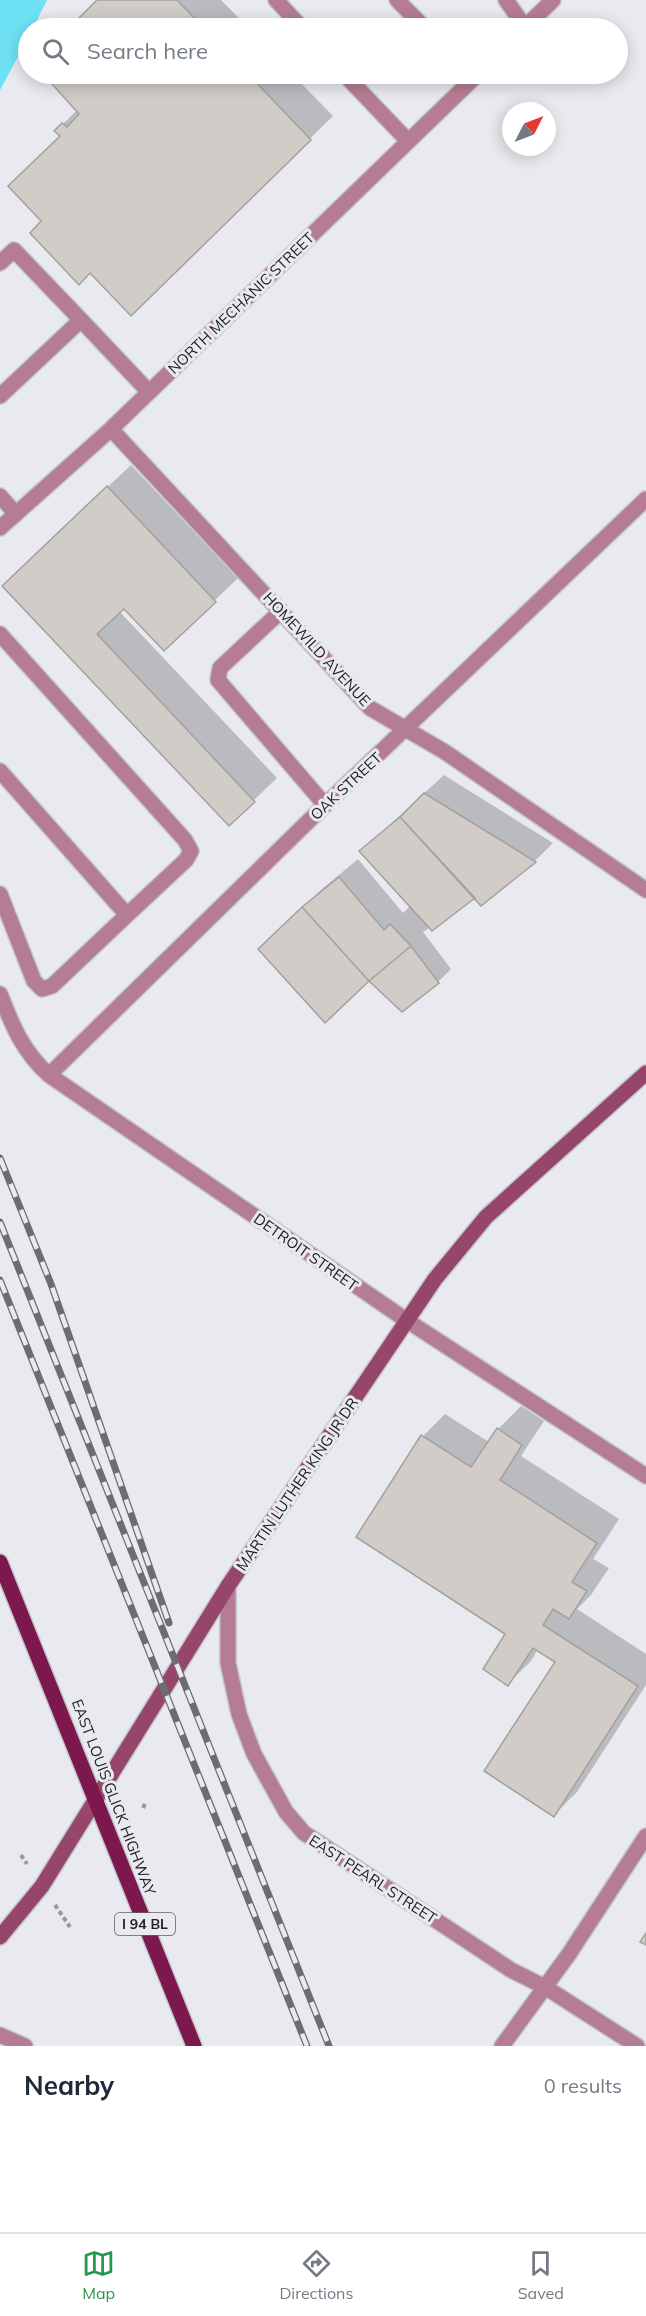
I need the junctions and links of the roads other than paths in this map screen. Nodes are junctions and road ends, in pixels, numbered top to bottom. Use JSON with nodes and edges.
{"nodes":[{"id":1,"x":276,"y":0,"type":"edge"},
{"id":2,"x":396,"y":0,"type":"edge"},
{"id":3,"x":506,"y":0,"type":"edge"},
{"id":4,"x":553,"y":0,"type":"edge"},
{"id":5,"x":293,"y":18,"type":"edge"},
{"id":6,"x":415,"y":18,"type":"edge"},
{"id":7,"x":518,"y":18,"type":"edge"},
{"id":8,"x":535,"y":18,"type":"edge"},
{"id":9,"x":354,"y":84,"type":"edge"},
{"id":10,"x":464,"y":84,"type":"edge"},
{"id":11,"x":408,"y":141,"type":"junction"},
{"id":12,"x":0,"y":264,"type":"edge"},
{"id":13,"x":81,"y":320,"type":"junction"},
{"id":14,"x":149,"y":392,"type":"junction"},
{"id":15,"x":0,"y":396,"type":"edge"},
{"id":16,"x":111,"y":429,"type":"junction"},
{"id":17,"x":0,"y":496,"type":"edge"},
{"id":18,"x":646,"y":499,"type":"edge"},
{"id":19,"x":16,"y":514,"type":"junction"},
{"id":20,"x":0,"y":528,"type":"edge"},
{"id":21,"x":281,"y":612,"type":"junction"},
{"id":22,"x":0,"y":634,"type":"edge"},
{"id":23,"x":405,"y":730,"type":"junction"},
{"id":24,"x":0,"y":771,"type":"edge"},
{"id":25,"x":325,"y":805,"type":"junction"},
{"id":26,"x":646,"y":890,"type":"edge"},
{"id":27,"x":0,"y":894,"type":"edge"},
{"id":28,"x":127,"y":915,"type":"junction"},
{"id":29,"x":0,"y":994,"type":"edge"},
{"id":30,"x":646,"y":1073,"type":"edge"},
{"id":31,"x":49,"y":1075,"type":"junction"},
{"id":32,"x":406,"y":1320,"type":"junction"},
{"id":33,"x":646,"y":1476,"type":"edge"},
{"id":34,"x":0,"y":1562,"type":"edge"},
{"id":35,"x":228,"y":1586,"type":"junction"},
{"id":36,"x":96,"y":1803,"type":"junction"},
{"id":37,"x":646,"y":1836,"type":"edge"},
{"id":38,"x":0,"y":1937,"type":"edge"},
{"id":39,"x":544,"y":1987,"type":"junction"},
{"id":40,"x":0,"y":2035,"type":"edge"},
{"id":41,"x":25,"y":2046,"type":"edge"},
{"id":42,"x":194,"y":2046,"type":"edge"},
{"id":43,"x":502,"y":2046,"type":"edge"},
{"id":44,"x":637,"y":2046,"type":"edge"}],
"edges":[{"from":1,"to":5,"type":"street"},
{"from":2,"to":6,"type":"street"},
{"from":3,"to":7,"type":"street"},
{"from":4,"to":8,"type":"street"},
{"from":9,"to":11,"type":"street"},
{"from":10,"to":11,"type":"street","name":"NORTH MECHANIC STREET"},
{"from":11,"to":14,"type":"street","name":"NORTH MECHANIC STREET"},
{"from":12,"to":13,"type":"street"},
{"from":13,"to":14,"type":"street"},
{"from":13,"to":15,"type":"street"},
{"from":14,"to":16,"type":"street","name":"NORTH MECHANIC STREET"},
{"from":16,"to":19,"type":"street","name":"NORTH MECHANIC STREET"},
{"from":16,"to":21,"type":"street","name":"HOMEWILD AVENUE"},
{"from":17,"to":19,"type":"street"},
{"from":18,"to":23,"type":"street","name":"OAK STREET"},
{"from":19,"to":20,"type":"street","name":"NORTH MECHANIC STREET"},
{"from":21,"to":23,"type":"street","name":"HOMEWILD AVENUE"},
{"from":21,"to":25,"type":"street"},
{"from":22,"to":28,"type":"street"},
{"from":23,"to":25,"type":"street","name":"OAK STREET"},
{"from":23,"to":26,"type":"street","name":"HOMEWILD AVENUE"},
{"from":24,"to":28,"type":"street"},
{"from":25,"to":31,"type":"street","name":"OAK STREET"},
{"from":27,"to":28,"type":"street"},
{"from":29,"to":31,"type":"street","name":"DETROIT STREET"},
{"from":30,"to":32,"type":"street","name":"MARTIN LUTHER KING JR DR"},
{"from":31,"to":32,"type":"street","name":"DETROIT STREET"},
{"from":32,"to":33,"type":"street","name":"DETROIT STREET"},
{"from":32,"to":35,"type":"street","name":"MARTIN LUTHER KING JR DR"},
{"from":34,"to":36,"type":"main road","name":"EAST LOUIS GLICK HIGHWAY","number":"I 94 BL"},
{"from":35,"to":36,"type":"street","name":"MARTIN LUTHER KING JR DR"},
{"from":35,"to":39,"type":"street","name":"EAST PEARL STREET"},
{"from":36,"to":38,"type":"street","name":"MARTIN LUTHER KING JR DR"},
{"from":36,"to":42,"type":"main road","name":"EAST LOUIS GLICK HIGHWAY","number":"I 94 BL"},
{"from":37,"to":39,"type":"street"},
{"from":39,"to":43,"type":"street"},
{"from":39,"to":44,"type":"street","name":"EAST PEARL STREET"},
{"from":40,"to":41,"type":"street"}]}
